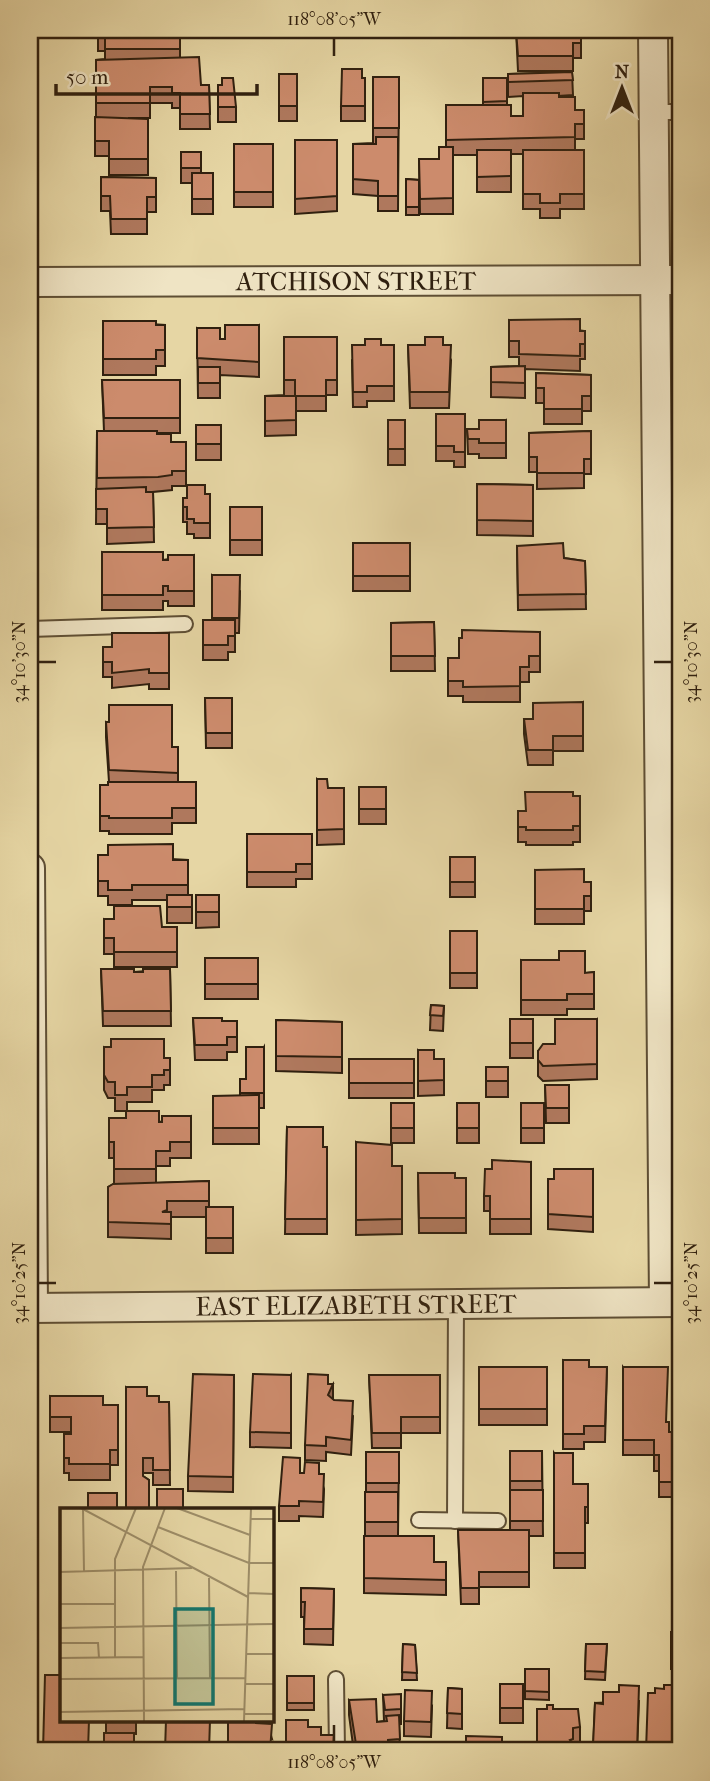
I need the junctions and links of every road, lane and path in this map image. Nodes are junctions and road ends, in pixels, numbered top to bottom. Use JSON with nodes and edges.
{"nodes":[{"id":1,"x":653,"y":30,"type":"edge"},
{"id":2,"x":667,"y":113,"type":"edge"},
{"id":3,"x":668,"y":280,"type":"edge"},
{"id":4,"x":30,"y":282,"type":"edge"},
{"id":5,"x":185,"y":624,"type":"dead end"},
{"id":6,"x":30,"y":629,"type":"edge"},
{"id":7,"x":670,"y":698,"type":"edge"},
{"id":8,"x":30,"y":867,"type":"edge"},
{"id":9,"x":31,"y":1034,"type":"edge"},
{"id":10,"x":456,"y":1302,"type":"junction"},
{"id":11,"x":672,"y":1302,"type":"edge"},
{"id":12,"x":32,"y":1308,"type":"edge"},
{"id":13,"x":419,"y":1520,"type":"dead end"},
{"id":14,"x":455,"y":1521,"type":"junction"},
{"id":15,"x":498,"y":1521,"type":"dead end"},
{"id":16,"x":335,"y":1679,"type":"dead end"},
{"id":17,"x":337,"y":1751,"type":"edge"}],
"edges":[{"from":1,"to":2,"type":"street"},
{"from":2,"to":3,"type":"street"},
{"from":3,"to":4,"type":"street","name":"ATCHISON STREET"},
{"from":3,"to":7,"type":"street"},
{"from":5,"to":6,"type":"lane"},
{"from":7,"to":11,"type":"street"},
{"from":8,"to":9,"type":"street"},
{"from":9,"to":12,"type":"street"},
{"from":10,"to":11,"type":"street","name":"EAST ELIZABETH STREET"},
{"from":10,"to":12,"type":"street","name":"EAST ELIZABETH STREET"},
{"from":10,"to":14,"type":"lane"},
{"from":13,"to":14,"type":"lane"},
{"from":14,"to":15,"type":"lane"},
{"from":16,"to":17,"type":"lane"}]}
